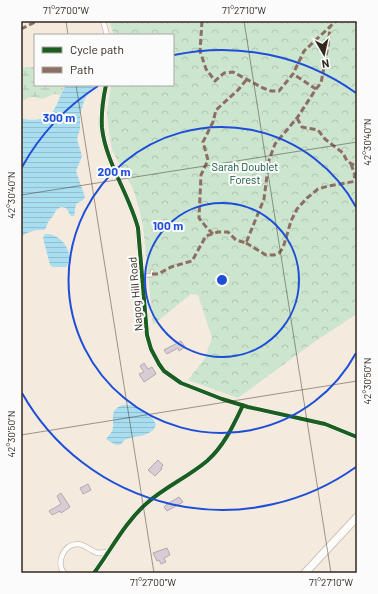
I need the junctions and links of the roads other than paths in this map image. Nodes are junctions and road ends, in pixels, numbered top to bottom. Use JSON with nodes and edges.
{"nodes":[{"id":1,"x":103,"y":21,"type":"edge"},
{"id":2,"x":107,"y":34,"type":"edge"},
{"id":3,"x":106,"y":86,"type":"edge"},
{"id":4,"x":152,"y":271,"type":"dead end"},
{"id":5,"x":142,"y":276,"type":"junction"},
{"id":6,"x":243,"y":406,"type":"junction"},
{"id":7,"x":357,"y":437,"type":"edge"},
{"id":8,"x":357,"y":517,"type":"edge"},
{"id":9,"x":107,"y":552,"type":"junction"},
{"id":10,"x":64,"y":573,"type":"edge"},
{"id":11,"x":94,"y":573,"type":"edge"},
{"id":12,"x":306,"y":573,"type":"edge"}],
"edges":[{"from":1,"to":2,"type":"street"},
{"from":3,"to":5,"type":"street","name":"Nagog Hill Road"},
{"from":4,"to":5,"type":"lane"},
{"from":5,"to":6,"type":"street","name":"Nagog Hill Road"},
{"from":6,"to":7,"type":"street","name":"Nagog Hill Road"},
{"from":6,"to":9,"type":"street"},
{"from":8,"to":12,"type":"street"},
{"from":9,"to":10,"type":"street"},
{"from":9,"to":11,"type":"street"}]}
